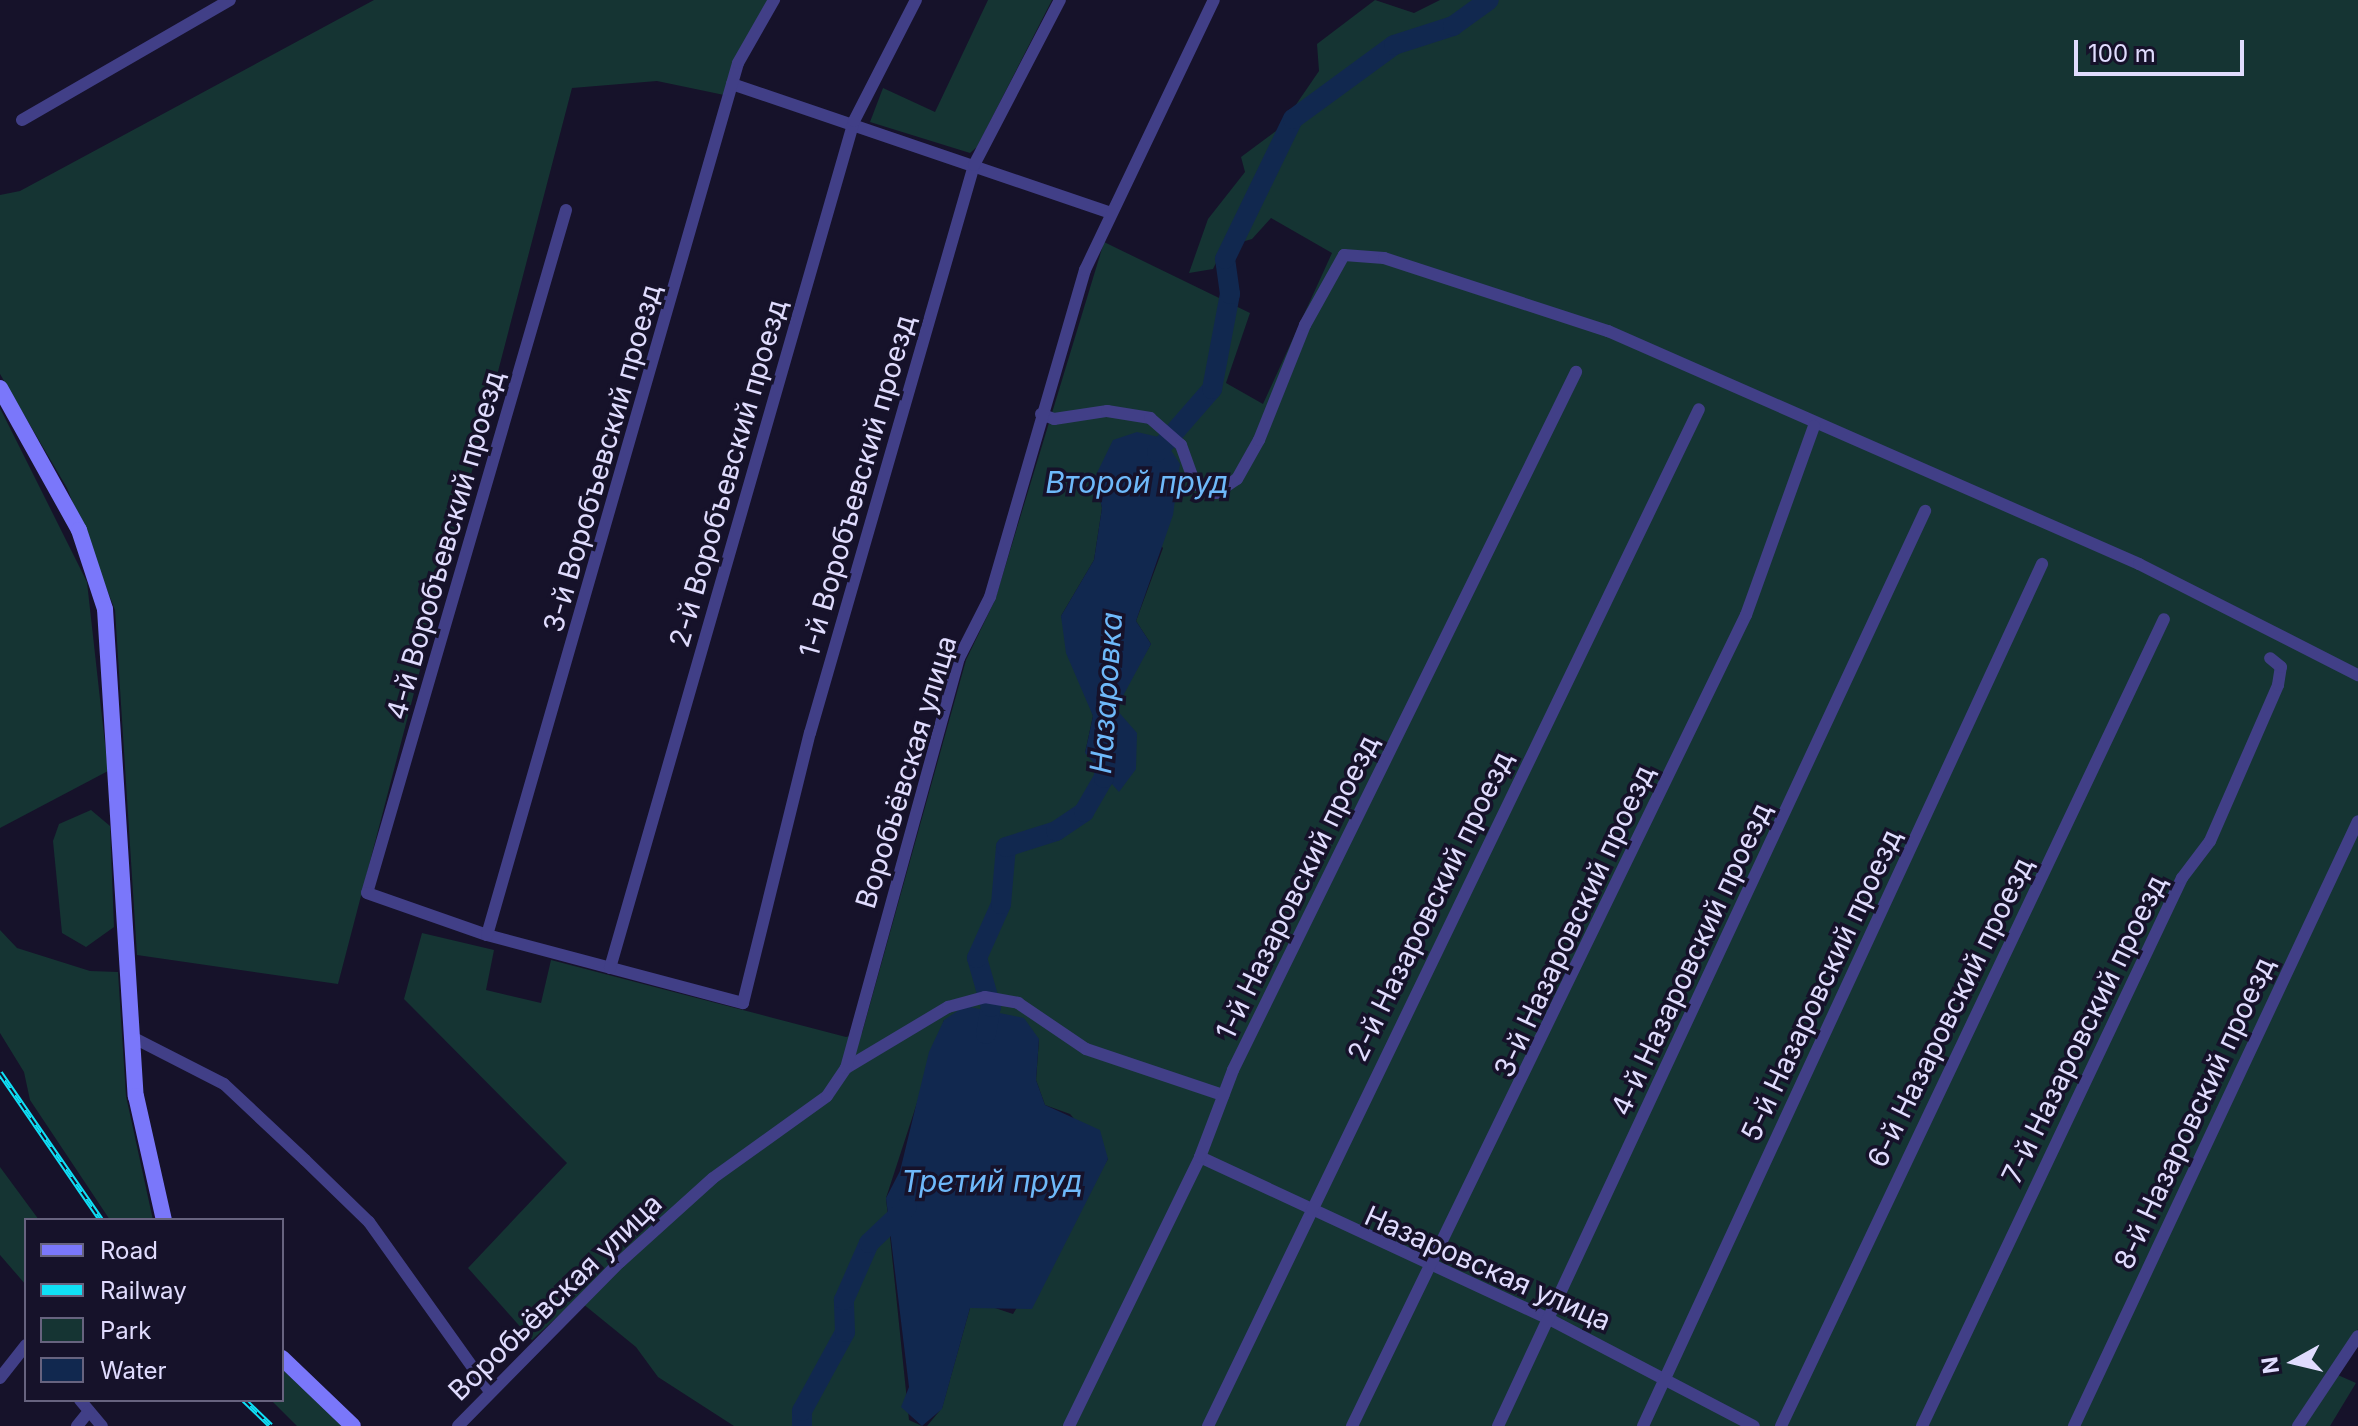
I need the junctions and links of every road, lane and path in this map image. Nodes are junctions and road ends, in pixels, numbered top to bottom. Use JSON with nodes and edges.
{"nodes":[{"id":1,"x":230,"y":0,"type":"edge"},
{"id":2,"x":774,"y":0,"type":"edge"},
{"id":3,"x":916,"y":0,"type":"edge"},
{"id":4,"x":1060,"y":0,"type":"edge"},
{"id":5,"x":1214,"y":0,"type":"edge"},
{"id":6,"x":732,"y":84,"type":"junction"},
{"id":7,"x":22,"y":120,"type":"dead end"},
{"id":8,"x":854,"y":121,"type":"junction"},
{"id":9,"x":974,"y":165,"type":"junction"},
{"id":10,"x":566,"y":210,"type":"dead end"},
{"id":11,"x":1109,"y":212,"type":"junction"},
{"id":12,"x":1576,"y":372,"type":"dead end"},
{"id":13,"x":0,"y":388,"type":"edge"},
{"id":14,"x":1699,"y":409,"type":"dead end"},
{"id":15,"x":1041,"y":414,"type":"junction"},
{"id":16,"x":1814,"y":426,"type":"junction"},
{"id":17,"x":1925,"y":511,"type":"dead end"},
{"id":18,"x":2042,"y":564,"type":"dead end"},
{"id":19,"x":2164,"y":619,"type":"dead end"},
{"id":20,"x":2270,"y":658,"type":"dead end"},
{"id":21,"x":2358,"y":675,"type":"edge"},
{"id":22,"x":2358,"y":821,"type":"edge"},
{"id":23,"x":487,"y":935,"type":"junction"},
{"id":24,"x":610,"y":968,"type":"junction"},
{"id":25,"x":132,"y":1037,"type":"junction"},
{"id":26,"x":846,"y":1068,"type":"junction"},
{"id":27,"x":1223,"y":1095,"type":"junction"},
{"id":28,"x":1200,"y":1157,"type":"junction"},
{"id":29,"x":1307,"y":1213,"type":"junction"},
{"id":30,"x":163,"y":1218,"type":"edge"},
{"id":31,"x":1430,"y":1268,"type":"junction"},
{"id":32,"x":1549,"y":1319,"type":"junction"},
{"id":33,"x":2358,"y":1336,"type":"edge"},
{"id":34,"x":24,"y":1346,"type":"edge"},
{"id":35,"x":284,"y":1360,"type":"edge"},
{"id":36,"x":0,"y":1378,"type":"edge"},
{"id":37,"x":1666,"y":1379,"type":"junction"},
{"id":38,"x":489,"y":1390,"type":"junction"},
{"id":39,"x":82,"y":1402,"type":"edge"},
{"id":40,"x":89,"y":1411,"type":"junction"},
{"id":41,"x":77,"y":1426,"type":"edge"},
{"id":42,"x":102,"y":1426,"type":"edge"},
{"id":43,"x":353,"y":1426,"type":"edge"},
{"id":44,"x":458,"y":1426,"type":"edge"},
{"id":45,"x":1069,"y":1426,"type":"edge"},
{"id":46,"x":1208,"y":1426,"type":"edge"},
{"id":47,"x":1352,"y":1426,"type":"edge"},
{"id":48,"x":1498,"y":1426,"type":"edge"},
{"id":49,"x":1643,"y":1426,"type":"edge"},
{"id":50,"x":1754,"y":1426,"type":"edge"},
{"id":51,"x":1781,"y":1426,"type":"edge"},
{"id":52,"x":1922,"y":1426,"type":"edge"},
{"id":53,"x":2074,"y":1426,"type":"edge"},
{"id":54,"x":2298,"y":1426,"type":"edge"}],
"edges":[{"from":1,"to":7,"type":"street"},
{"from":2,"to":6,"type":"street","name":"3-й Воробъевский проезд"},
{"from":3,"to":8,"type":"street","name":"2-й Воробъевский проезд"},
{"from":4,"to":9,"type":"street","name":"1-й Воробъевский проезд"},
{"from":5,"to":11,"type":"street","name":"Воробьёвская улица"},
{"from":6,"to":8,"type":"street"},
{"from":6,"to":23,"type":"street","name":"3-й Воробъевский проезд"},
{"from":8,"to":9,"type":"street"},
{"from":8,"to":24,"type":"street","name":"2-й Воробъевский проезд"},
{"from":9,"to":11,"type":"street"},
{"from":9,"to":24,"type":"street","name":"1-й Воробъевский проезд"},
{"from":10,"to":23,"type":"street","name":"4-й Воробъевский проезд"},
{"from":11,"to":15,"type":"street","name":"Воробьёвская улица"},
{"from":12,"to":27,"type":"street","name":"1-й Назаровский проезд"},
{"from":13,"to":25,"type":"street"},
{"from":14,"to":29,"type":"street","name":"2-й Назаровский проезд"},
{"from":15,"to":16,"type":"street"},
{"from":15,"to":26,"type":"street","name":"Воробьёвская улица"},
{"from":16,"to":21,"type":"street"},
{"from":16,"to":31,"type":"street","name":"3-й Назаровский проезд"},
{"from":17,"to":32,"type":"street","name":"4-й Назаровский проезд"},
{"from":18,"to":37,"type":"street","name":"5-й Назаровский проезд"},
{"from":19,"to":51,"type":"street","name":"6-й Назаровский проезд"},
{"from":20,"to":52,"type":"street","name":"7-й Назаровский проезд"},
{"from":22,"to":53,"type":"street","name":"8-й Назаровский проезд"},
{"from":23,"to":24,"type":"street"},
{"from":25,"to":30,"type":"street"},
{"from":25,"to":38,"type":"street"},
{"from":26,"to":27,"type":"street"},
{"from":26,"to":38,"type":"street","name":"Воробьёвская улица"},
{"from":27,"to":28,"type":"street","name":"1-й Назаровский проезд"},
{"from":28,"to":29,"type":"street","name":"Назаровская улица"},
{"from":28,"to":45,"type":"street","name":"1-й Назаровский проезд"},
{"from":29,"to":31,"type":"street","name":"Назаровская улица"},
{"from":29,"to":46,"type":"street","name":"2-й Назаровский проезд"},
{"from":31,"to":32,"type":"street","name":"Назаровская улица"},
{"from":31,"to":47,"type":"street","name":"3-й Назаровский проезд"},
{"from":32,"to":37,"type":"street","name":"Назаровская улица"},
{"from":32,"to":48,"type":"street","name":"4-й Назаровский проезд"},
{"from":33,"to":54,"type":"street"},
{"from":34,"to":36,"type":"street"},
{"from":35,"to":43,"type":"street"},
{"from":37,"to":49,"type":"street","name":"5-й Назаровский проезд"},
{"from":37,"to":50,"type":"street","name":"Назаровская улица"},
{"from":38,"to":44,"type":"street","name":"Воробьёвская улица"},
{"from":39,"to":40,"type":"street"},
{"from":40,"to":41,"type":"street"},
{"from":40,"to":42,"type":"street"}]}
